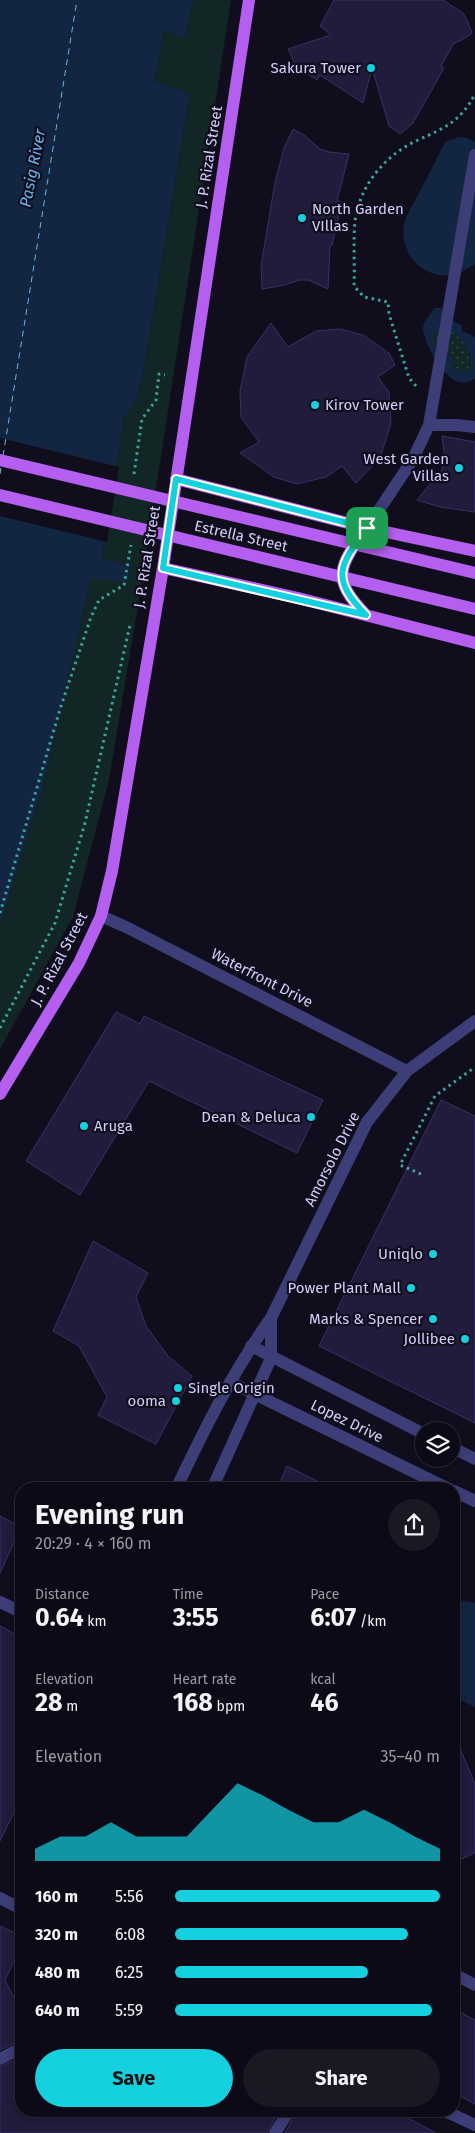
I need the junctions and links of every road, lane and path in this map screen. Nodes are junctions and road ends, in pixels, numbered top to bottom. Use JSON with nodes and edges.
{"nodes":[{"id":1,"x":249,"y":0,"type":"edge"},
{"id":2,"x":475,"y":94,"type":"edge"},
{"id":3,"x":475,"y":155,"type":"edge"},
{"id":4,"x":165,"y":375,"type":"dead end"},
{"id":5,"x":434,"y":398,"type":"junction"},
{"id":6,"x":429,"y":425,"type":"junction"},
{"id":7,"x":475,"y":427,"type":"edge"},
{"id":8,"x":0,"y":460,"type":"edge"},
{"id":9,"x":134,"y":474,"type":"dead end"},
{"id":10,"x":176,"y":479,"type":"junction"},
{"id":11,"x":0,"y":495,"type":"edge"},
{"id":12,"x":367,"y":528,"type":"junction"},
{"id":13,"x":131,"y":544,"type":"dead end"},
{"id":14,"x":475,"y":551,"type":"edge"},
{"id":15,"x":163,"y":568,"type":"junction"},
{"id":16,"x":475,"y":573,"type":"edge"},
{"id":17,"x":475,"y":609,"type":"edge"},
{"id":18,"x":366,"y":615,"type":"junction"},
{"id":19,"x":130,"y":625,"type":"dead end"},
{"id":20,"x":475,"y":643,"type":"edge"},
{"id":21,"x":0,"y":913,"type":"edge"},
{"id":22,"x":101,"y":916,"type":"junction"},
{"id":23,"x":475,"y":1021,"type":"edge"},
{"id":24,"x":0,"y":1028,"type":"edge"},
{"id":25,"x":475,"y":1067,"type":"edge"},
{"id":26,"x":407,"y":1071,"type":"junction"},
{"id":27,"x":0,"y":1094,"type":"edge"},
{"id":28,"x":421,"y":1174,"type":"dead end"},
{"id":29,"x":271,"y":1318,"type":"junction"},
{"id":30,"x":251,"y":1346,"type":"junction"},
{"id":31,"x":272,"y":1358,"type":"junction"},
{"id":32,"x":230,"y":1382,"type":"junction"},
{"id":33,"x":256,"y":1396,"type":"junction"},
{"id":34,"x":415,"y":1430,"type":"edge"},
{"id":35,"x":460,"y":1452,"type":"edge"},
{"id":36,"x":475,"y":1459,"type":"edge"},
{"id":37,"x":180,"y":1482,"type":"edge"},
{"id":38,"x":215,"y":1482,"type":"edge"},
{"id":39,"x":434,"y":1482,"type":"edge"},
{"id":40,"x":460,"y":1494,"type":"edge"},
{"id":41,"x":475,"y":1501,"type":"edge"},
{"id":42,"x":0,"y":1602,"type":"edge"},
{"id":43,"x":15,"y":1609,"type":"edge"},
{"id":44,"x":0,"y":1898,"type":"edge"},
{"id":45,"x":15,"y":1906,"type":"edge"},
{"id":46,"x":460,"y":1977,"type":"edge"},
{"id":47,"x":475,"y":1985,"type":"edge"},
{"id":48,"x":15,"y":2051,"type":"edge"},
{"id":49,"x":0,"y":2058,"type":"edge"},
{"id":50,"x":285,"y":2117,"type":"edge"},
{"id":51,"x":458,"y":2117,"type":"edge"},
{"id":52,"x":475,"y":2125,"type":"edge"},
{"id":53,"x":275,"y":2133,"type":"edge"}],
"edges":[{"from":1,"to":10,"type":"main road","name":"J. P. Rizal Street"},
{"from":2,"to":5,"type":"path"},
{"from":3,"to":5,"type":"street"},
{"from":4,"to":9,"type":"path"},
{"from":5,"to":6,"type":"street"},
{"from":6,"to":7,"type":"street"},
{"from":6,"to":12,"type":"street"},
{"from":8,"to":16,"type":"main road","name":"Estrella Street","bridge":true},
{"from":10,"to":12,"type":"main road"},
{"from":10,"to":15,"type":"main road","name":"J. P. Rizal Street"},
{"from":11,"to":17,"type":"main road","name":"Estrella Street","bridge":true},
{"from":12,"to":14,"type":"main road"},
{"from":12,"to":18,"type":"main road"},
{"from":13,"to":21,"type":"path"},
{"from":15,"to":18,"type":"main road"},
{"from":15,"to":22,"type":"main road","name":"J. P. Rizal Street"},
{"from":18,"to":20,"type":"main road"},
{"from":19,"to":24,"type":"path"},
{"from":22,"to":26,"type":"street","name":"Waterfront Drive"},
{"from":22,"to":27,"type":"main road","name":"J. P. Rizal Street"},
{"from":23,"to":26,"type":"street","name":"Amorsolo Drive"},
{"from":25,"to":28,"type":"path"},
{"from":26,"to":29,"type":"street","name":"Amorsolo Drive"},
{"from":29,"to":30,"type":"street","name":"Amorsolo Drive"},
{"from":29,"to":31,"type":"street","name":"Amorsolo Drive"},
{"from":30,"to":31,"type":"street","name":"Lopez Drive"},
{"from":30,"to":32,"type":"street","name":"Amorsolo Drive"},
{"from":31,"to":33,"type":"street","name":"Amorsolo Drive"},
{"from":31,"to":34,"type":"street","name":"Lopez Drive"},
{"from":32,"to":33,"type":"street","name":"Lopez Drive"},
{"from":32,"to":37,"type":"street","name":"Amorsolo Drive"},
{"from":33,"to":38,"type":"street","name":"Amorsolo Drive"},
{"from":33,"to":39,"type":"street","name":"Lopez Drive"},
{"from":35,"to":36,"type":"street"},
{"from":40,"to":41,"type":"street"},
{"from":42,"to":43,"type":"street"},
{"from":44,"to":45,"type":"street"},
{"from":46,"to":47,"type":"street"},
{"from":48,"to":49,"type":"street"},
{"from":50,"to":53,"type":"street"},
{"from":51,"to":52,"type":"street"}]}
